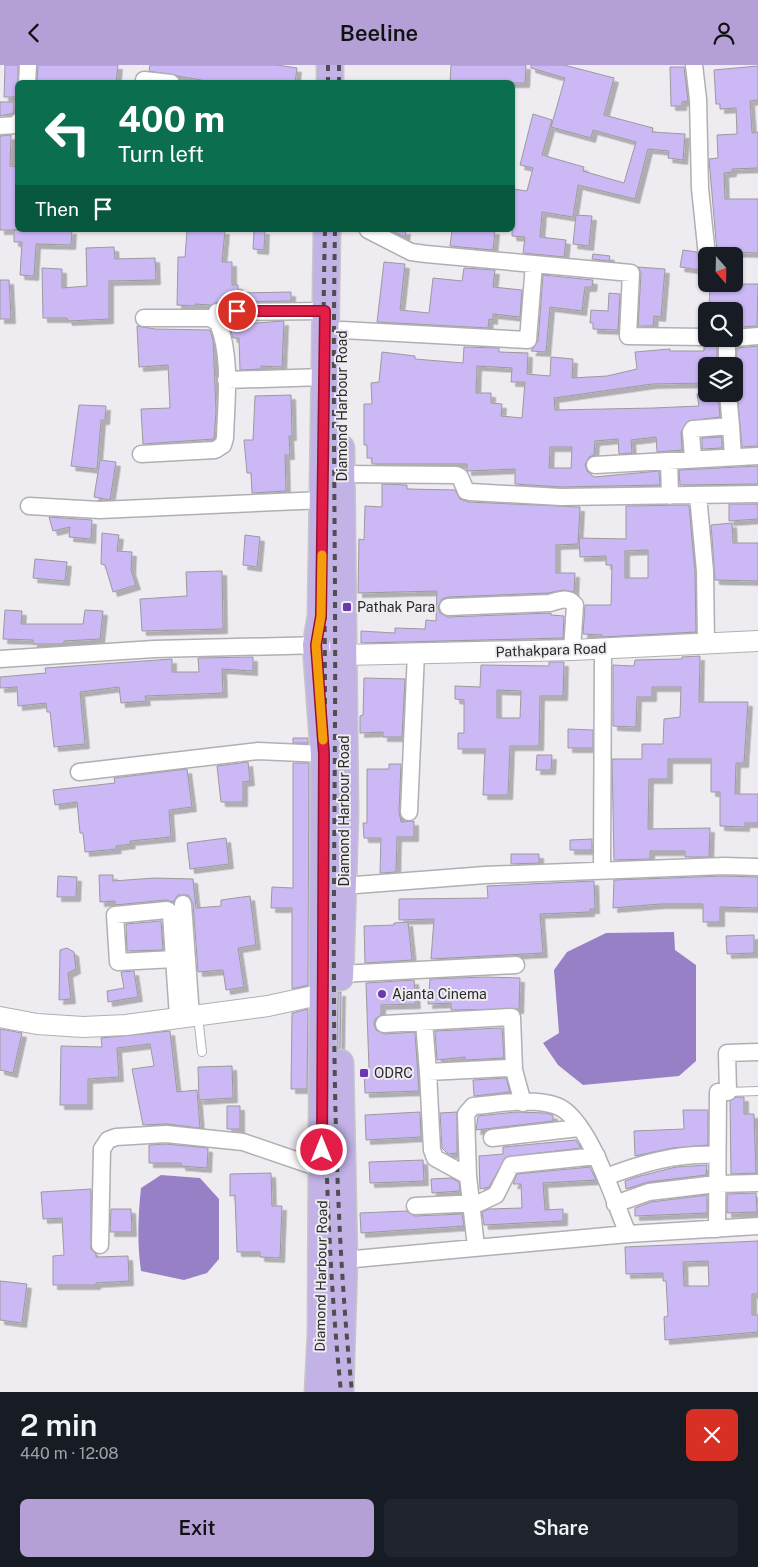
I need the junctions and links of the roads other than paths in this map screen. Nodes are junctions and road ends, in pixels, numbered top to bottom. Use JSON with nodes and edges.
{"nodes":[{"id":1,"x":28,"y":65,"type":"edge"},
{"id":2,"x":330,"y":65,"type":"edge"},
{"id":3,"x":346,"y":65,"type":"edge"},
{"id":4,"x":694,"y":65,"type":"edge"},
{"id":5,"x":27,"y":80,"type":"edge"},
{"id":6,"x":330,"y":80,"type":"edge"},
{"id":7,"x":345,"y":80,"type":"edge"},
{"id":8,"x":0,"y":126,"type":"edge"},
{"id":9,"x":15,"y":126,"type":"edge"},
{"id":10,"x":327,"y":232,"type":"edge"},
{"id":11,"x":344,"y":232,"type":"edge"},
{"id":12,"x":372,"y":232,"type":"edge"},
{"id":13,"x":706,"y":247,"type":"edge"},
{"id":14,"x":534,"y":264,"type":"junction"},
{"id":15,"x":325,"y":311,"type":"junction"},
{"id":16,"x":217,"y":312,"type":"dead end"},
{"id":17,"x":144,"y":318,"type":"dead end"},
{"id":18,"x":342,"y":330,"type":"junction"},
{"id":19,"x":758,"y":336,"type":"edge"},
{"id":20,"x":698,"y":337,"type":"edge"},
{"id":21,"x":743,"y":337,"type":"edge"},
{"id":22,"x":324,"y":377,"type":"junction"},
{"id":23,"x":226,"y":380,"type":"junction"},
{"id":24,"x":729,"y":402,"type":"edge"},
{"id":25,"x":731,"y":426,"type":"junction"},
{"id":26,"x":141,"y":454,"type":"dead end"},
{"id":27,"x":758,"y":455,"type":"edge"},
{"id":28,"x":733,"y":457,"type":"junction"},
{"id":29,"x":693,"y":458,"type":"junction"},
{"id":30,"x":669,"y":461,"type":"junction"},
{"id":31,"x":595,"y":465,"type":"dead end"},
{"id":32,"x":341,"y":474,"type":"junction"},
{"id":33,"x":758,"y":494,"type":"edge"},
{"id":34,"x":698,"y":495,"type":"junction"},
{"id":35,"x":670,"y":496,"type":"junction"},
{"id":36,"x":322,"y":500,"type":"junction"},
{"id":37,"x":29,"y":506,"type":"dead end"},
{"id":38,"x":448,"y":607,"type":"dead end"},
{"id":39,"x":758,"y":641,"type":"edge"},
{"id":40,"x":706,"y":642,"type":"junction"},
{"id":41,"x":316,"y":645,"type":"junction"},
{"id":42,"x":344,"y":649,"type":"junction"},
{"id":43,"x":603,"y":649,"type":"junction"},
{"id":44,"x":572,"y":650,"type":"junction"},
{"id":45,"x":416,"y":653,"type":"junction"},
{"id":46,"x":0,"y":659,"type":"edge"},
{"id":47,"x":324,"y":754,"type":"junction"},
{"id":48,"x":79,"y":772,"type":"dead end"},
{"id":49,"x":410,"y":812,"type":"dead end"},
{"id":50,"x":758,"y":867,"type":"edge"},
{"id":51,"x":602,"y":871,"type":"junction"},
{"id":52,"x":343,"y":885,"type":"junction"},
{"id":53,"x":183,"y":904,"type":"dead end"},
{"id":54,"x":174,"y":959,"type":"junction"},
{"id":55,"x":516,"y":965,"type":"dead end"},
{"id":56,"x":340,"y":974,"type":"junction"},
{"id":57,"x":323,"y":994,"type":"junction"},
{"id":58,"x":0,"y":1017,"type":"edge"},
{"id":59,"x":189,"y":1017,"type":"junction"},
{"id":60,"x":424,"y":1022,"type":"junction"},
{"id":61,"x":384,"y":1024,"type":"dead end"},
{"id":62,"x":202,"y":1052,"type":"dead end"},
{"id":63,"x":758,"y":1052,"type":"edge"},
{"id":64,"x":514,"y":1070,"type":"junction"},
{"id":65,"x":428,"y":1072,"type":"junction"},
{"id":66,"x":758,"y":1091,"type":"edge"},
{"id":67,"x":723,"y":1092,"type":"junction"},
{"id":68,"x":523,"y":1103,"type":"junction"},
{"id":69,"x":579,"y":1128,"type":"junction"},
{"id":70,"x":492,"y":1138,"type":"dead end"},
{"id":71,"x":717,"y":1155,"type":"junction"},
{"id":72,"x":597,"y":1156,"type":"junction"},
{"id":73,"x":322,"y":1169,"type":"junction"},
{"id":74,"x":468,"y":1176,"type":"junction"},
{"id":75,"x":606,"y":1177,"type":"junction"},
{"id":76,"x":758,"y":1183,"type":"edge"},
{"id":77,"x":716,"y":1184,"type":"junction"},
{"id":78,"x":615,"y":1203,"type":"junction"},
{"id":79,"x":471,"y":1204,"type":"junction"},
{"id":80,"x":415,"y":1206,"type":"dead end"},
{"id":81,"x":758,"y":1226,"type":"edge"},
{"id":82,"x":717,"y":1229,"type":"junction"},
{"id":83,"x":628,"y":1234,"type":"junction"},
{"id":84,"x":100,"y":1245,"type":"dead end"},
{"id":85,"x":476,"y":1247,"type":"junction"},
{"id":86,"x":344,"y":1260,"type":"junction"},
{"id":87,"x":318,"y":1392,"type":"edge"},
{"id":88,"x":340,"y":1392,"type":"edge"}],
"edges":[{"from":1,"to":5,"type":"street"},
{"from":2,"to":6,"type":"highway"},
{"from":3,"to":7,"type":"highway"},
{"from":4,"to":13,"type":"street"},
{"from":8,"to":9,"type":"street"},
{"from":10,"to":15,"type":"highway","name":"Diamond Harbour Road"},
{"from":11,"to":18,"type":"highway","name":"Diamond Harbour Road"},
{"from":12,"to":14,"type":"street"},
{"from":14,"to":18,"type":"street"},
{"from":14,"to":20,"type":"street"},
{"from":15,"to":16,"type":"street"},
{"from":15,"to":22,"type":"highway","name":"Diamond Harbour Road"},
{"from":17,"to":23,"type":"street"},
{"from":18,"to":32,"type":"highway","name":"Diamond Harbour Road"},
{"from":19,"to":21,"type":"street"},
{"from":22,"to":23,"type":"street"},
{"from":22,"to":36,"type":"highway","name":"Diamond Harbour Road"},
{"from":23,"to":26,"type":"street"},
{"from":24,"to":25,"type":"street"},
{"from":25,"to":28,"type":"street"},
{"from":25,"to":29,"type":"street"},
{"from":27,"to":28,"type":"street"},
{"from":28,"to":29,"type":"street"},
{"from":29,"to":30,"type":"street"},
{"from":30,"to":31,"type":"street"},
{"from":30,"to":35,"type":"street"},
{"from":32,"to":35,"type":"street"},
{"from":32,"to":42,"type":"highway","name":"Diamond Harbour Road"},
{"from":33,"to":34,"type":"street"},
{"from":34,"to":35,"type":"street"},
{"from":34,"to":40,"type":"street"},
{"from":36,"to":37,"type":"street"},
{"from":36,"to":41,"type":"highway","name":"Diamond Harbour Road"},
{"from":38,"to":44,"type":"street"},
{"from":39,"to":40,"type":"street","name":"Pathakpara Road"},
{"from":40,"to":43,"type":"street","name":"Pathakpara Road"},
{"from":41,"to":42,"type":"street"},
{"from":41,"to":46,"type":"street"},
{"from":41,"to":47,"type":"highway","name":"Diamond Harbour Road"},
{"from":42,"to":45,"type":"street","name":"Pathakpara Road"},
{"from":42,"to":52,"type":"highway","name":"Diamond Harbour Road"},
{"from":43,"to":44,"type":"street","name":"Pathakpara Road"},
{"from":43,"to":51,"type":"street"},
{"from":44,"to":45,"type":"street","name":"Pathakpara Road"},
{"from":45,"to":49,"type":"street"},
{"from":47,"to":48,"type":"street"},
{"from":47,"to":57,"type":"highway","name":"Diamond Harbour Road"},
{"from":50,"to":51,"type":"street"},
{"from":51,"to":52,"type":"street"},
{"from":52,"to":56,"type":"highway","name":"Diamond Harbour Road"},
{"from":53,"to":59,"type":"street"},
{"from":54,"to":54,"type":"street"},
{"from":54,"to":59,"type":"street"},
{"from":55,"to":56,"type":"street"},
{"from":56,"to":86,"type":"highway","name":"Diamond Harbour Road"},
{"from":57,"to":59,"type":"street"},
{"from":57,"to":73,"type":"highway","name":"Diamond Harbour Road"},
{"from":58,"to":59,"type":"street"},
{"from":59,"to":62,"type":"lane"},
{"from":60,"to":61,"type":"street"},
{"from":60,"to":64,"type":"street"},
{"from":60,"to":65,"type":"street"},
{"from":63,"to":67,"type":"street"},
{"from":64,"to":65,"type":"street"},
{"from":64,"to":68,"type":"street"},
{"from":65,"to":74,"type":"street"},
{"from":66,"to":67,"type":"lane"},
{"from":67,"to":71,"type":"street"},
{"from":68,"to":69,"type":"street"},
{"from":68,"to":74,"type":"street"},
{"from":69,"to":70,"type":"street"},
{"from":69,"to":72,"type":"street"},
{"from":71,"to":75,"type":"street"},
{"from":71,"to":77,"type":"street"},
{"from":72,"to":75,"type":"street"},
{"from":72,"to":79,"type":"street"},
{"from":73,"to":84,"type":"street"},
{"from":73,"to":87,"type":"highway","name":"Diamond Harbour Road"},
{"from":74,"to":79,"type":"street"},
{"from":75,"to":78,"type":"street"},
{"from":76,"to":77,"type":"street"},
{"from":77,"to":78,"type":"street"},
{"from":77,"to":82,"type":"street"},
{"from":78,"to":83,"type":"street"},
{"from":79,"to":80,"type":"street"},
{"from":79,"to":85,"type":"street"},
{"from":81,"to":82,"type":"street"},
{"from":82,"to":83,"type":"street"},
{"from":83,"to":85,"type":"street"},
{"from":85,"to":86,"type":"street"},
{"from":86,"to":88,"type":"highway","name":"Diamond Harbour Road"}]}
